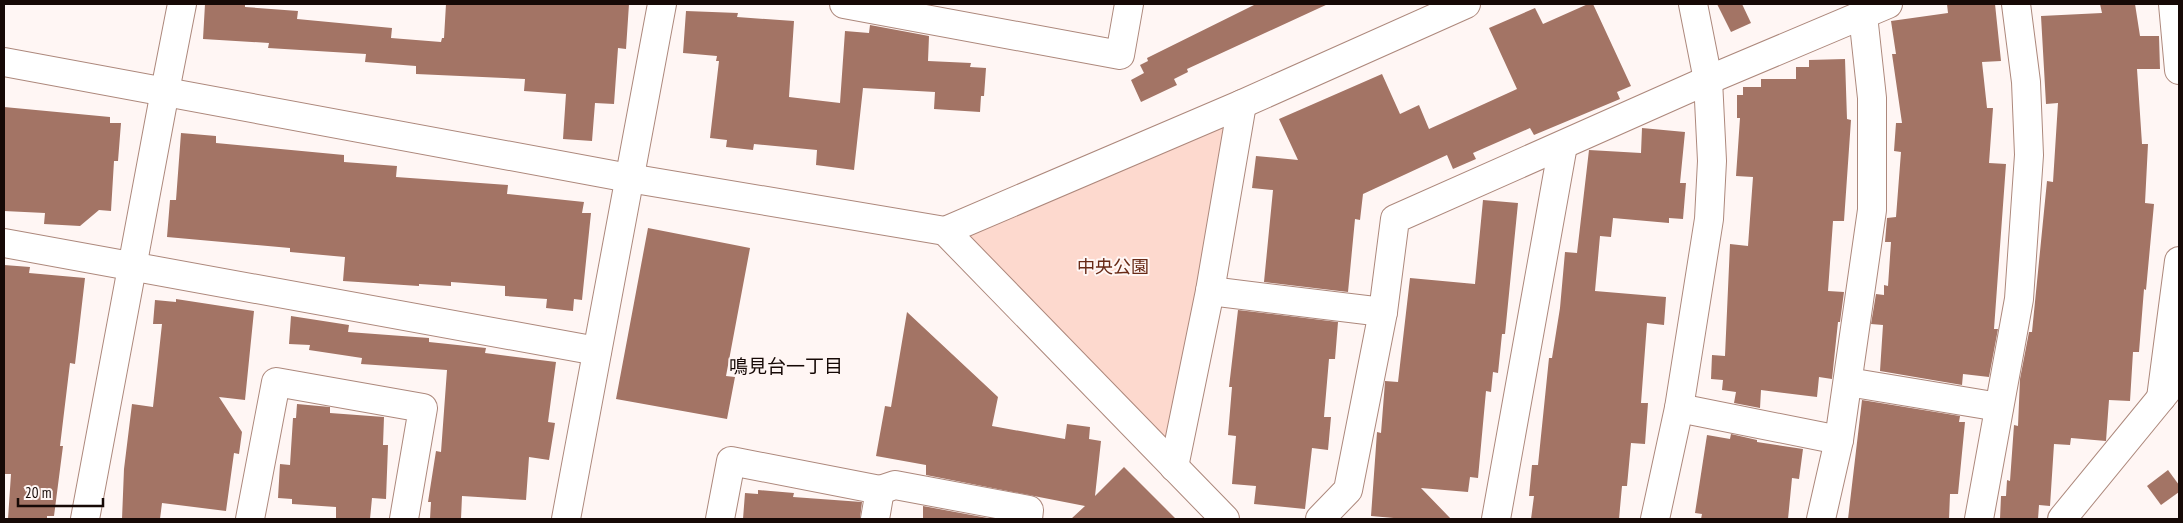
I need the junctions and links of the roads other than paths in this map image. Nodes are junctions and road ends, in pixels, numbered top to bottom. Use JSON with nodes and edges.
{"nodes":[{"id":1,"x":182,"y":4,"type":"edge"},
{"id":2,"x":662,"y":4,"type":"edge"},
{"id":3,"x":844,"y":4,"type":"edge"},
{"id":4,"x":1129,"y":4,"type":"edge"},
{"id":5,"x":1466,"y":4,"type":"edge"},
{"id":6,"x":1694,"y":4,"type":"edge"},
{"id":7,"x":1888,"y":4,"type":"edge"},
{"id":8,"x":2016,"y":4,"type":"edge"},
{"id":9,"x":2173,"y":4,"type":"edge"},
{"id":10,"x":1863,"y":15,"type":"junction"},
{"id":11,"x":4,"y":62,"type":"edge"},
{"id":12,"x":2179,"y":70,"type":"edge"},
{"id":13,"x":1708,"y":80,"type":"junction"},
{"id":14,"x":165,"y":91,"type":"junction"},
{"id":15,"x":1242,"y":104,"type":"junction"},
{"id":16,"x":1563,"y":145,"type":"junction"},
{"id":17,"x":629,"y":178,"type":"junction"},
{"id":18,"x":945,"y":231,"type":"junction"},
{"id":19,"x":4,"y":243,"type":"edge"},
{"id":20,"x":2179,"y":260,"type":"edge"},
{"id":21,"x":132,"y":266,"type":"junction"},
{"id":22,"x":1210,"y":291,"type":"junction"},
{"id":23,"x":1382,"y":312,"type":"junction"},
{"id":24,"x":597,"y":351,"type":"junction"},
{"id":25,"x":2179,"y":376,"type":"edge"},
{"id":26,"x":1848,"y":382,"type":"junction"},
{"id":27,"x":2161,"y":398,"type":"junction"},
{"id":28,"x":1999,"y":407,"type":"junction"},
{"id":29,"x":1679,"y":408,"type":"junction"},
{"id":30,"x":1839,"y":440,"type":"junction"},
{"id":31,"x":1174,"y":467,"type":"junction"},
{"id":32,"x":880,"y":490,"type":"junction"},
{"id":33,"x":85,"y":519,"type":"edge"},
{"id":34,"x":250,"y":519,"type":"edge"},
{"id":35,"x":404,"y":519,"type":"edge"},
{"id":36,"x":566,"y":519,"type":"edge"},
{"id":37,"x":720,"y":519,"type":"edge"},
{"id":38,"x":875,"y":519,"type":"edge"},
{"id":39,"x":1028,"y":519,"type":"edge"},
{"id":40,"x":1225,"y":519,"type":"edge"},
{"id":41,"x":1320,"y":519,"type":"edge"},
{"id":42,"x":1496,"y":519,"type":"edge"},
{"id":43,"x":1655,"y":519,"type":"edge"},
{"id":44,"x":1821,"y":519,"type":"edge"},
{"id":45,"x":1979,"y":519,"type":"edge"},
{"id":46,"x":2062,"y":519,"type":"edge"}],
"edges":[{"from":1,"to":14,"type":"street"},
{"from":2,"to":17,"type":"street"},
{"from":3,"to":4,"type":"street"},
{"from":5,"to":15,"type":"street"},
{"from":6,"to":13,"type":"street"},
{"from":7,"to":10,"type":"street"},
{"from":8,"to":28,"type":"street"},
{"from":9,"to":12,"type":"street"},
{"from":10,"to":13,"type":"street"},
{"from":10,"to":26,"type":"street"},
{"from":11,"to":14,"type":"street"},
{"from":13,"to":16,"type":"street"},
{"from":13,"to":29,"type":"street"},
{"from":14,"to":17,"type":"street"},
{"from":14,"to":21,"type":"street"},
{"from":15,"to":18,"type":"street"},
{"from":15,"to":22,"type":"street"},
{"from":16,"to":23,"type":"street"},
{"from":16,"to":42,"type":"street"},
{"from":17,"to":18,"type":"street"},
{"from":17,"to":24,"type":"street"},
{"from":18,"to":31,"type":"street"},
{"from":19,"to":21,"type":"street"},
{"from":20,"to":27,"type":"street"},
{"from":21,"to":24,"type":"street"},
{"from":21,"to":33,"type":"street"},
{"from":22,"to":23,"type":"street"},
{"from":22,"to":31,"type":"street"},
{"from":23,"to":41,"type":"street"},
{"from":24,"to":36,"type":"street"},
{"from":25,"to":27,"type":"street"},
{"from":26,"to":28,"type":"street"},
{"from":26,"to":30,"type":"street"},
{"from":27,"to":46,"type":"street"},
{"from":28,"to":45,"type":"street"},
{"from":29,"to":30,"type":"street"},
{"from":29,"to":43,"type":"street"},
{"from":30,"to":44,"type":"street"},
{"from":31,"to":40,"type":"street"},
{"from":32,"to":37,"type":"street"},
{"from":32,"to":38,"type":"street"},
{"from":32,"to":39,"type":"street"},
{"from":34,"to":35,"type":"street"}]}
